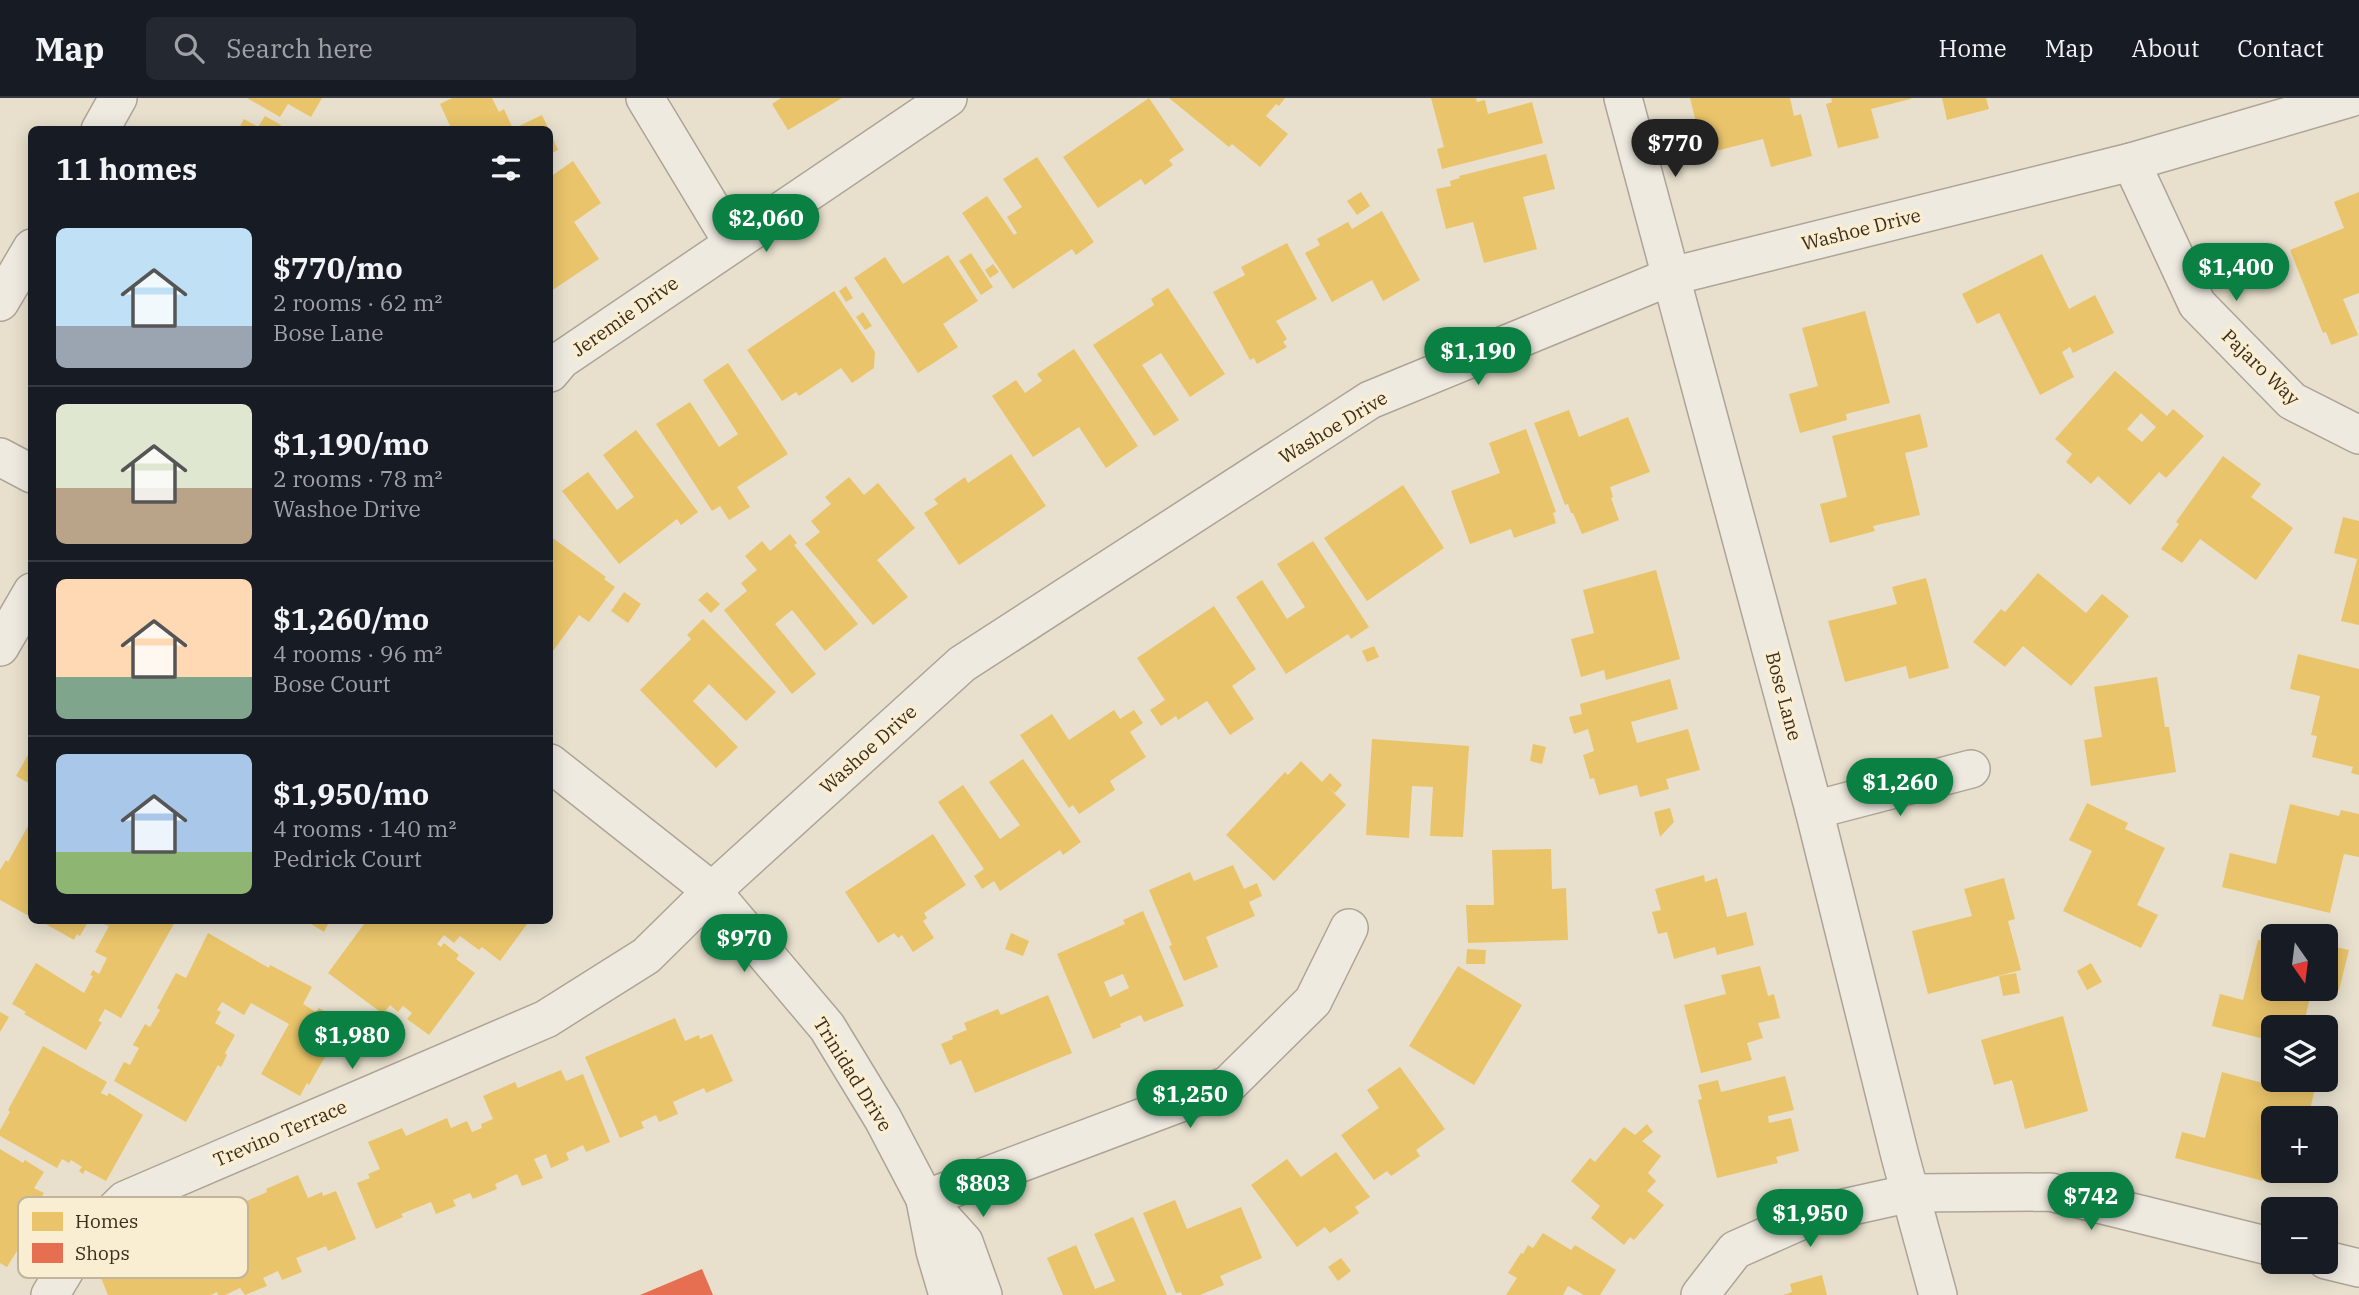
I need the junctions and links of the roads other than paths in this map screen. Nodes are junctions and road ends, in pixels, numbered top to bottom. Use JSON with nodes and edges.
{"nodes":[{"id":1,"x":118,"y":98,"type":"edge"},
{"id":2,"x":646,"y":98,"type":"edge"},
{"id":3,"x":948,"y":98,"type":"edge"},
{"id":4,"x":1623,"y":98,"type":"edge"},
{"id":5,"x":2350,"y":98,"type":"edge"},
{"id":6,"x":102,"y":126,"type":"edge"},
{"id":7,"x":2131,"y":162,"type":"junction"},
{"id":8,"x":732,"y":242,"type":"junction"},
{"id":9,"x":28,"y":255,"type":"edge"},
{"id":10,"x":1672,"y":276,"type":"junction"},
{"id":11,"x":0,"y":302,"type":"edge"},
{"id":12,"x":553,"y":369,"type":"edge"},
{"id":13,"x":2359,"y":435,"type":"edge"},
{"id":14,"x":0,"y":457,"type":"edge"},
{"id":15,"x":28,"y":472,"type":"edge"},
{"id":16,"x":28,"y":599,"type":"edge"},
{"id":17,"x":0,"y":647,"type":"edge"},
{"id":18,"x":553,"y":765,"type":"edge"},
{"id":19,"x":1971,"y":769,"type":"dead end"},
{"id":20,"x":1814,"y":810,"type":"junction"},
{"id":21,"x":712,"y":891,"type":"junction"},
{"id":22,"x":1349,"y":928,"type":"dead end"},
{"id":23,"x":1911,"y":1193,"type":"junction"},
{"id":24,"x":132,"y":1197,"type":"edge"},
{"id":25,"x":925,"y":1199,"type":"junction"},
{"id":26,"x":2261,"y":1244,"type":"edge"},
{"id":27,"x":60,"y":1278,"type":"edge"},
{"id":28,"x":50,"y":1295,"type":"edge"},
{"id":29,"x":948,"y":1295,"type":"edge"},
{"id":30,"x":983,"y":1295,"type":"edge"},
{"id":31,"x":1700,"y":1295,"type":"edge"},
{"id":32,"x":1938,"y":1295,"type":"edge"}],
"edges":[{"from":1,"to":6,"type":"street"},
{"from":2,"to":8,"type":"street"},
{"from":3,"to":8,"type":"street","name":"Jeremie Drive"},
{"from":4,"to":10,"type":"street","name":"Bose Lane"},
{"from":5,"to":7,"type":"street","name":"Washoe Drive"},
{"from":7,"to":10,"type":"street","name":"Washoe Drive"},
{"from":7,"to":13,"type":"street","name":"Pajaro Way"},
{"from":8,"to":12,"type":"street","name":"Jeremie Drive"},
{"from":9,"to":11,"type":"street"},
{"from":10,"to":20,"type":"street","name":"Bose Lane"},
{"from":10,"to":21,"type":"street","name":"Washoe Drive"},
{"from":14,"to":15,"type":"street"},
{"from":16,"to":17,"type":"street"},
{"from":18,"to":21,"type":"street","name":"Trinidad Drive"},
{"from":19,"to":20,"type":"street"},
{"from":20,"to":23,"type":"street","name":"Bose Lane"},
{"from":21,"to":24,"type":"street","name":"Trevino Terrace"},
{"from":21,"to":25,"type":"street","name":"Trinidad Drive"},
{"from":22,"to":25,"type":"street"},
{"from":23,"to":26,"type":"street"},
{"from":23,"to":31,"type":"street"},
{"from":23,"to":32,"type":"street","name":"Bose Lane"},
{"from":25,"to":29,"type":"street","name":"Trinidad Drive"},
{"from":25,"to":30,"type":"street","name":"Trinidad Drive"},
{"from":27,"to":28,"type":"street","name":"Trevino Terrace"}]}
